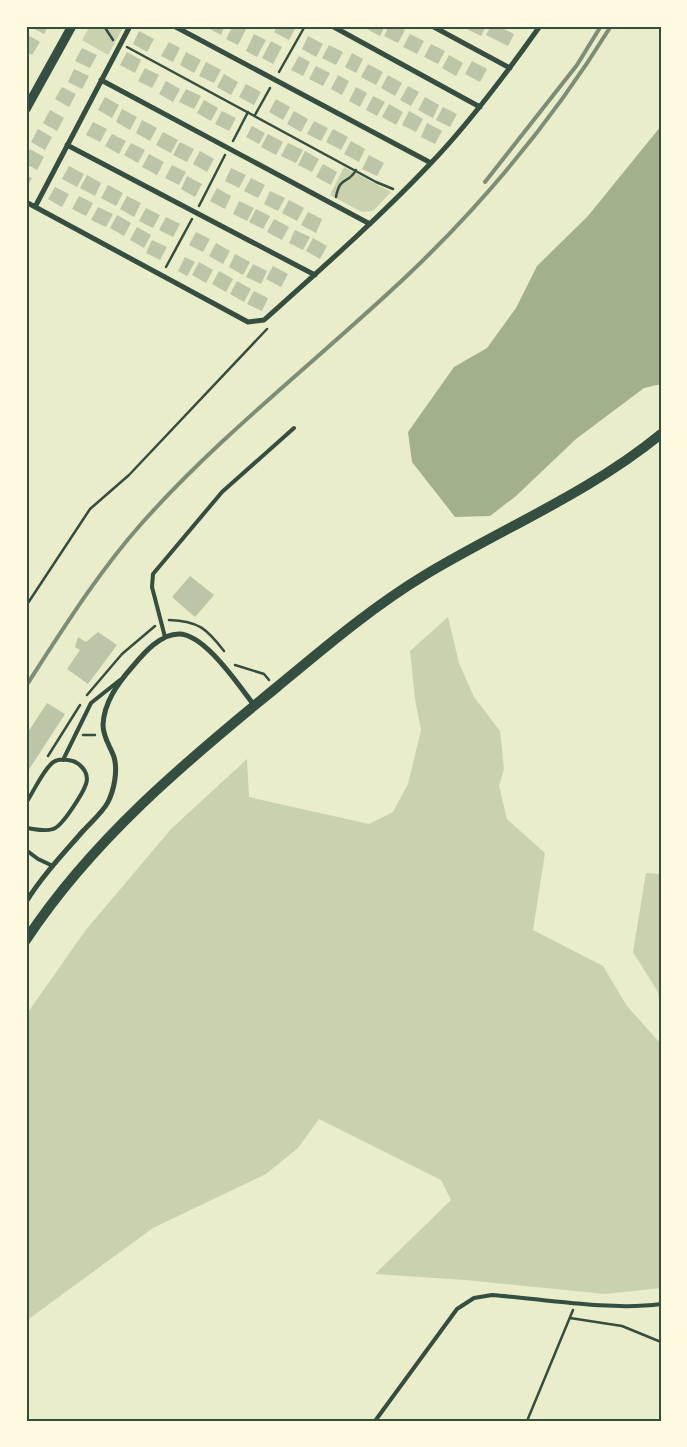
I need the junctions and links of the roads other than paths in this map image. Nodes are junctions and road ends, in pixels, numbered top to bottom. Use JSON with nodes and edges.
{"nodes":[{"id":1,"x":72,"y":26,"type":"edge"},
{"id":2,"x":130,"y":26,"type":"edge"},
{"id":3,"x":174,"y":26,"type":"edge"},
{"id":4,"x":332,"y":26,"type":"edge"},
{"id":5,"x":432,"y":26,"type":"edge"},
{"id":6,"x":540,"y":26,"type":"edge"},
{"id":7,"x":510,"y":68,"type":"junction"},
{"id":8,"x":101,"y":80,"type":"junction"},
{"id":9,"x":480,"y":107,"type":"junction"},
{"id":10,"x":26,"y":109,"type":"edge"},
{"id":11,"x":67,"y":145,"type":"junction"},
{"id":12,"x":431,"y":163,"type":"junction"},
{"id":13,"x":26,"y":202,"type":"edge"},
{"id":14,"x":34,"y":207,"type":"junction"},
{"id":15,"x":370,"y":224,"type":"junction"},
{"id":16,"x":315,"y":275,"type":"junction"},
{"id":17,"x":294,"y":428,"type":"dead end"},
{"id":18,"x":661,"y":434,"type":"edge"},
{"id":19,"x":165,"y":637,"type":"junction"},
{"id":20,"x":123,"y":677,"type":"junction"},
{"id":21,"x":254,"y":705,"type":"junction"},
{"id":22,"x":63,"y":760,"type":"junction"},
{"id":23,"x":26,"y":803,"type":"edge"},
{"id":24,"x":26,"y":828,"type":"edge"},
{"id":25,"x":26,"y":850,"type":"edge"},
{"id":26,"x":53,"y":866,"type":"junction"},
{"id":27,"x":26,"y":902,"type":"edge"},
{"id":28,"x":26,"y":940,"type":"edge"},
{"id":29,"x":661,"y":1304,"type":"edge"},
{"id":30,"x":375,"y":1421,"type":"edge"}],
"edges":[{"from":1,"to":10,"type":"street"},
{"from":2,"to":8,"type":"street"},
{"from":3,"to":12,"type":"street"},
{"from":4,"to":9,"type":"street"},
{"from":5,"to":7,"type":"street"},
{"from":6,"to":7,"type":"street"},
{"from":7,"to":9,"type":"street"},
{"from":8,"to":11,"type":"street"},
{"from":8,"to":15,"type":"street"},
{"from":9,"to":12,"type":"street"},
{"from":11,"to":14,"type":"street"},
{"from":11,"to":16,"type":"street"},
{"from":12,"to":15,"type":"street"},
{"from":13,"to":14,"type":"street"},
{"from":14,"to":16,"type":"street"},
{"from":15,"to":16,"type":"street"},
{"from":17,"to":19,"type":"lane"},
{"from":18,"to":21,"type":"main road"},
{"from":19,"to":20,"type":"street"},
{"from":19,"to":21,"type":"street"},
{"from":20,"to":22,"type":"lane"},
{"from":20,"to":26,"type":"street"},
{"from":21,"to":28,"type":"main road"},
{"from":22,"to":23,"type":"lane"},
{"from":22,"to":24,"type":"lane"},
{"from":25,"to":26,"type":"lane"},
{"from":26,"to":27,"type":"street"},
{"from":29,"to":30,"type":"lane"}]}
